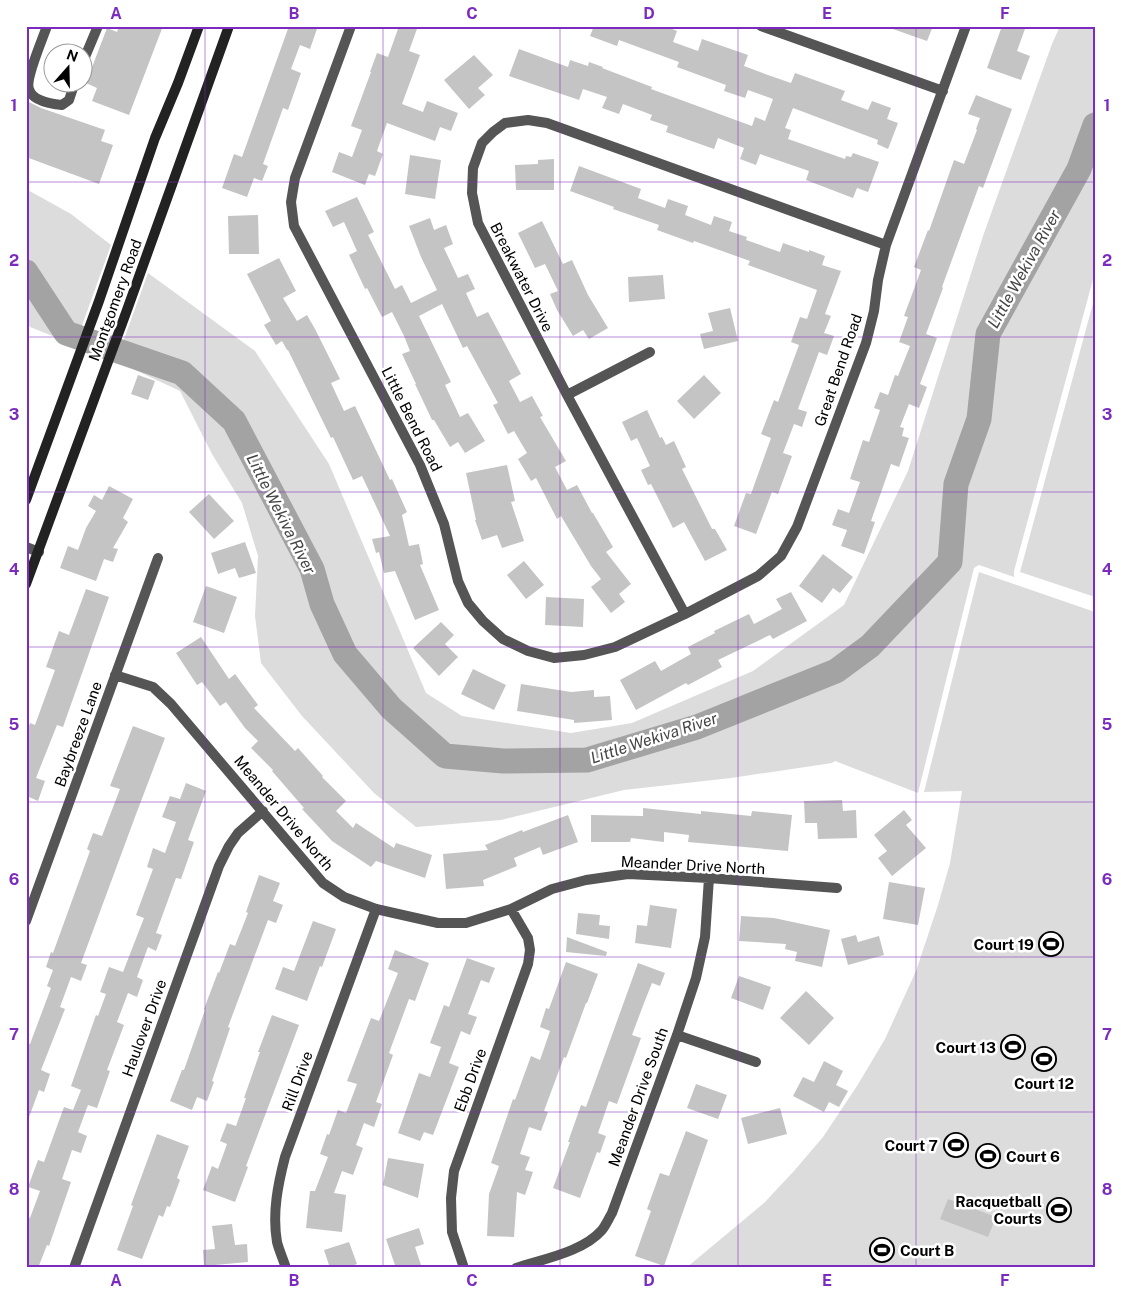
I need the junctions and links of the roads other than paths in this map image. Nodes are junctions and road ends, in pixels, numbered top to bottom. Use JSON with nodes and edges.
{"nodes":[{"id":1,"x":47,"y":26,"type":"edge"},
{"id":2,"x":98,"y":26,"type":"edge"},
{"id":3,"x":199,"y":26,"type":"edge"},
{"id":4,"x":229,"y":26,"type":"edge"},
{"id":5,"x":351,"y":26,"type":"edge"},
{"id":6,"x":760,"y":26,"type":"edge"},
{"id":7,"x":966,"y":26,"type":"edge"},
{"id":8,"x":91,"y":42,"type":"edge"},
{"id":9,"x":943,"y":91,"type":"junction"},
{"id":10,"x":71,"y":92,"type":"edge"},
{"id":11,"x":886,"y":245,"type":"junction"},
{"id":12,"x":650,"y":352,"type":"dead end"},
{"id":13,"x":567,"y":395,"type":"junction"},
{"id":14,"x":26,"y":500,"type":"edge"},
{"id":15,"x":26,"y":547,"type":"edge"},
{"id":16,"x":39,"y":552,"type":"junction"},
{"id":17,"x":158,"y":558,"type":"dead end"},
{"id":18,"x":26,"y":584,"type":"edge"},
{"id":19,"x":685,"y":614,"type":"junction"},
{"id":20,"x":115,"y":675,"type":"junction"},
{"id":21,"x":263,"y":811,"type":"junction"},
{"id":22,"x":709,"y":878,"type":"junction"},
{"id":23,"x":837,"y":888,"type":"dead end"},
{"id":24,"x":376,"y":909,"type":"junction"},
{"id":25,"x":511,"y":909,"type":"junction"},
{"id":26,"x":26,"y":921,"type":"edge"},
{"id":27,"x":677,"y":1035,"type":"junction"},
{"id":28,"x":756,"y":1062,"type":"dead end"},
{"id":29,"x":74,"y":1268,"type":"edge"},
{"id":30,"x":286,"y":1268,"type":"edge"},
{"id":31,"x":464,"y":1268,"type":"edge"},
{"id":32,"x":516,"y":1268,"type":"edge"}],
"edges":[{"from":1,"to":10,"type":"street"},
{"from":2,"to":8,"type":"street"},
{"from":3,"to":14,"type":"main road","name":"Montgomery Road"},
{"from":4,"to":16,"type":"main road","name":"Montgomery Road"},
{"from":5,"to":19,"type":"street","name":"Little Bend Road"},
{"from":6,"to":9,"type":"street"},
{"from":7,"to":9,"type":"street","name":"Great Bend Road"},
{"from":9,"to":11,"type":"street","name":"Great Bend Road"},
{"from":11,"to":13,"type":"street","name":"Breakwater Drive"},
{"from":11,"to":19,"type":"street","name":"Great Bend Road"},
{"from":12,"to":13,"type":"street"},
{"from":13,"to":19,"type":"street","name":"Breakwater Drive"},
{"from":15,"to":16,"type":"street"},
{"from":16,"to":18,"type":"main road","name":"Montgomery Road"},
{"from":17,"to":20,"type":"street","name":"Baybreeze Lane"},
{"from":20,"to":21,"type":"street","name":"Meander Drive North"},
{"from":20,"to":26,"type":"street","name":"Baybreeze Lane"},
{"from":21,"to":24,"type":"street","name":"Meander Drive North"},
{"from":21,"to":29,"type":"street","name":"Haulover Drive"},
{"from":22,"to":23,"type":"street","name":"Meander Drive North"},
{"from":22,"to":25,"type":"street","name":"Meander Drive North"},
{"from":22,"to":27,"type":"street","name":"Meander Drive South"},
{"from":24,"to":25,"type":"street","name":"Meander Drive North"},
{"from":24,"to":30,"type":"street","name":"Rill Drive"},
{"from":25,"to":31,"type":"street","name":"Ebb Drive"},
{"from":27,"to":28,"type":"street"},
{"from":27,"to":32,"type":"street","name":"Meander Drive South"}]}
